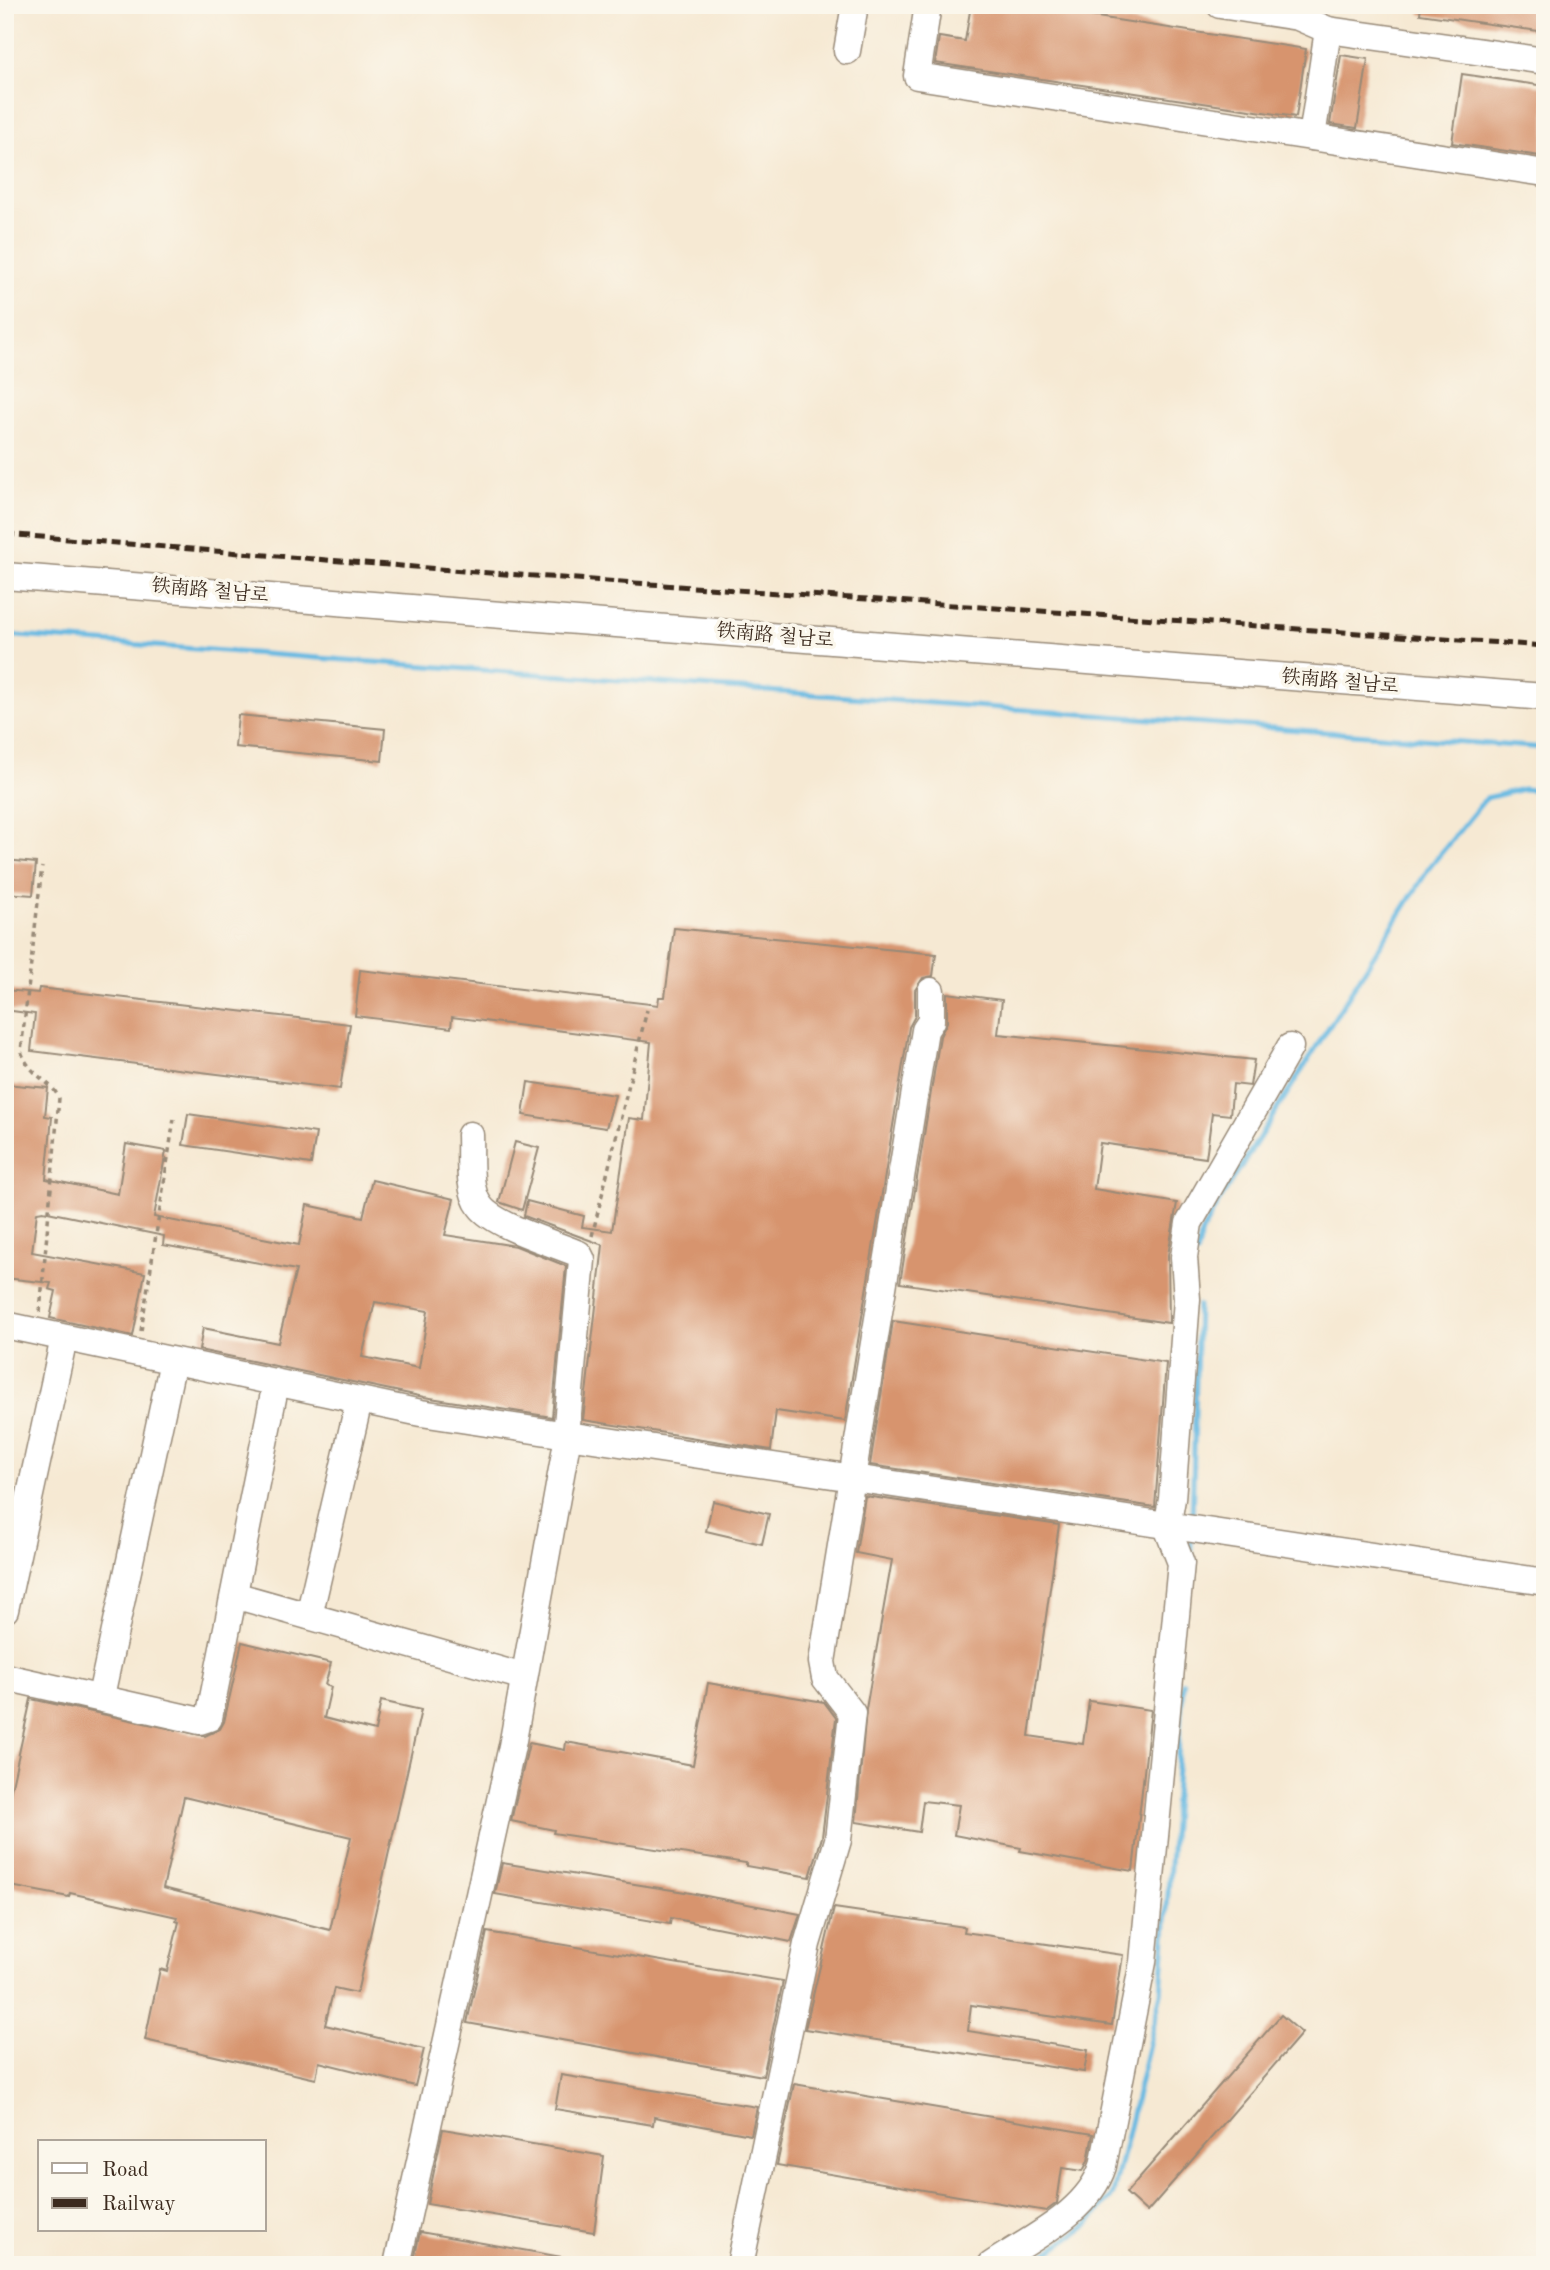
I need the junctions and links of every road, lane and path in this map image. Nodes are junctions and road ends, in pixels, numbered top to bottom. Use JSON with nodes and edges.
{"nodes":[{"id":1,"x":855,"y":5,"type":"edge"},
{"id":2,"x":928,"y":5,"type":"edge"},
{"id":3,"x":1220,"y":5,"type":"edge"},
{"id":4,"x":1298,"y":11,"type":"edge"},
{"id":5,"x":1328,"y":30,"type":"junction"},
{"id":6,"x":847,"y":51,"type":"dead end"},
{"id":7,"x":1545,"y":61,"type":"edge"},
{"id":8,"x":1312,"y":137,"type":"junction"},
{"id":9,"x":1545,"y":173,"type":"edge"},
{"id":10,"x":5,"y":576,"type":"edge"},
{"id":11,"x":1545,"y":697,"type":"edge"},
{"id":12,"x":42,"y":867,"type":"dead end"},
{"id":13,"x":931,"y":991,"type":"dead end"},
{"id":14,"x":648,"y":1010,"type":"dead end"},
{"id":15,"x":1290,"y":1047,"type":"dead end"},
{"id":16,"x":174,"y":1119,"type":"dead end"},
{"id":17,"x":470,"y":1135,"type":"dead end"},
{"id":18,"x":582,"y":1260,"type":"junction"},
{"id":19,"x":5,"y":1325,"type":"edge"},
{"id":20,"x":51,"y":1335,"type":"junction"},
{"id":21,"x":137,"y":1353,"type":"junction"},
{"id":22,"x":173,"y":1361,"type":"junction"},
{"id":23,"x":276,"y":1383,"type":"junction"},
{"id":24,"x":359,"y":1401,"type":"junction"},
{"id":25,"x":567,"y":1435,"type":"junction"},
{"id":26,"x":852,"y":1480,"type":"junction"},
{"id":27,"x":1185,"y":1530,"type":"junction"},
{"id":28,"x":1545,"y":1582,"type":"edge"},
{"id":29,"x":234,"y":1595,"type":"junction"},
{"id":30,"x":5,"y":1610,"type":"edge"},
{"id":31,"x":309,"y":1616,"type":"junction"},
{"id":32,"x":5,"y":1677,"type":"edge"},
{"id":33,"x":524,"y":1677,"type":"junction"},
{"id":34,"x":101,"y":1696,"type":"junction"},
{"id":35,"x":397,"y":2265,"type":"edge"},
{"id":36,"x":740,"y":2265,"type":"edge"},
{"id":37,"x":991,"y":2265,"type":"edge"}],
"edges":[{"from":1,"to":6,"type":"street"},
{"from":2,"to":8,"type":"street"},
{"from":3,"to":4,"type":"street"},
{"from":4,"to":5,"type":"street"},
{"from":5,"to":7,"type":"street"},
{"from":5,"to":8,"type":"street"},
{"from":8,"to":9,"type":"street"},
{"from":10,"to":11,"type":"street","name":"铁南路 철남로"},
{"from":12,"to":20,"type":"path"},
{"from":13,"to":26,"type":"street"},
{"from":14,"to":18,"type":"path"},
{"from":15,"to":27,"type":"street"},
{"from":16,"to":21,"type":"path"},
{"from":17,"to":18,"type":"street"},
{"from":18,"to":25,"type":"street"},
{"from":19,"to":20,"type":"street"},
{"from":20,"to":21,"type":"street"},
{"from":20,"to":30,"type":"street"},
{"from":21,"to":22,"type":"street"},
{"from":22,"to":23,"type":"street"},
{"from":22,"to":34,"type":"street"},
{"from":23,"to":24,"type":"street"},
{"from":23,"to":29,"type":"street"},
{"from":24,"to":25,"type":"street"},
{"from":24,"to":31,"type":"street"},
{"from":25,"to":26,"type":"street"},
{"from":25,"to":33,"type":"street"},
{"from":26,"to":27,"type":"street"},
{"from":26,"to":36,"type":"street"},
{"from":27,"to":28,"type":"street"},
{"from":27,"to":37,"type":"street"},
{"from":29,"to":31,"type":"street"},
{"from":29,"to":34,"type":"street"},
{"from":31,"to":33,"type":"street"},
{"from":32,"to":34,"type":"street"},
{"from":33,"to":35,"type":"street"}]}
